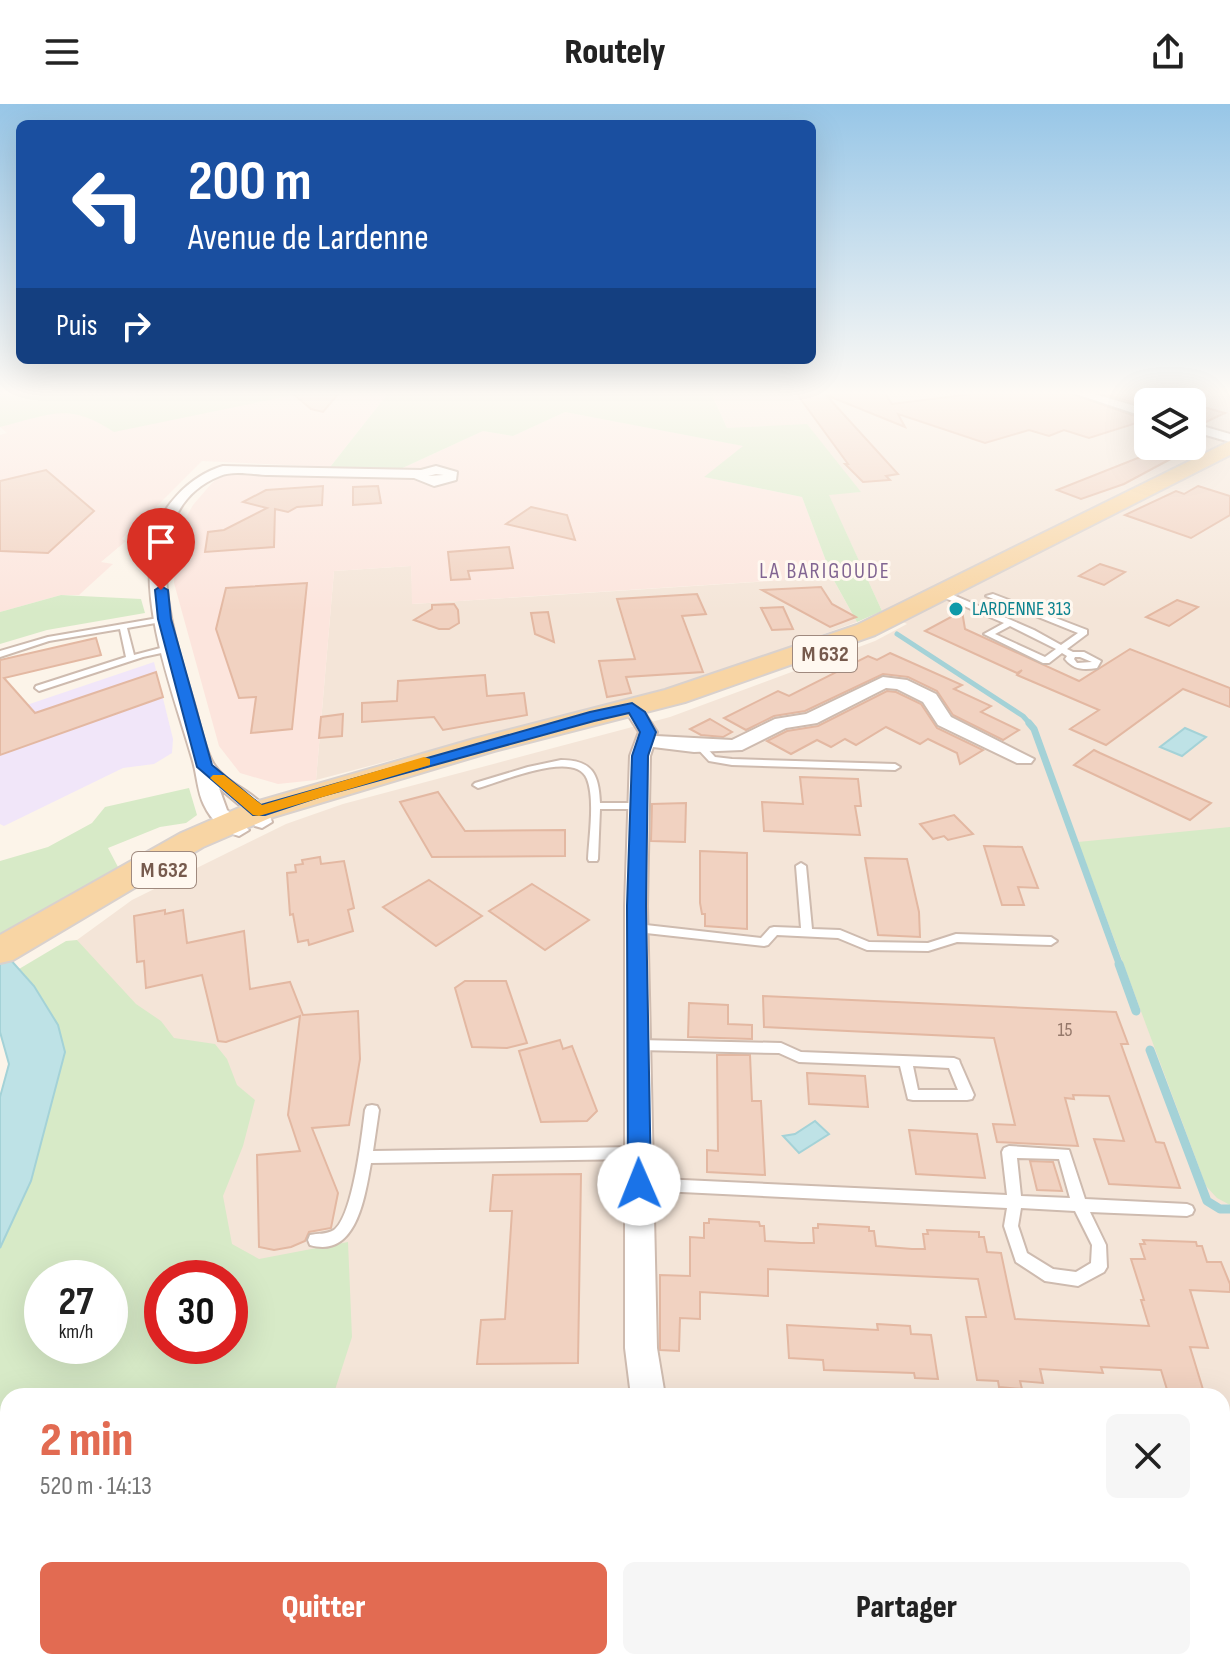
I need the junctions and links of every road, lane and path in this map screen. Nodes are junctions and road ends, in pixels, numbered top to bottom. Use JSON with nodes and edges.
{"nodes":[{"id":1,"x":1195,"y":465,"type":"edge"},
{"id":2,"x":421,"y":474,"type":"dead end"},
{"id":3,"x":945,"y":595,"type":"junction"},
{"id":4,"x":990,"y":596,"type":"dead end"},
{"id":5,"x":164,"y":619,"type":"junction"},
{"id":6,"x":1010,"y":623,"type":"junction"},
{"id":7,"x":123,"y":626,"type":"junction"},
{"id":8,"x":172,"y":648,"type":"junction"},
{"id":9,"x":1061,"y":650,"type":"junction"},
{"id":10,"x":0,"y":654,"type":"edge"},
{"id":11,"x":1072,"y":655,"type":"dead end"},
{"id":12,"x":130,"y":658,"type":"junction"},
{"id":13,"x":39,"y":688,"type":"dead end"},
{"id":14,"x":639,"y":721,"type":"junction"},
{"id":15,"x":700,"y":746,"type":"junction"},
{"id":16,"x":1024,"y":759,"type":"dead end"},
{"id":17,"x":205,"y":767,"type":"junction"},
{"id":18,"x":895,"y":767,"type":"dead end"},
{"id":19,"x":478,"y":785,"type":"dead end"},
{"id":20,"x":595,"y":806,"type":"junction"},
{"id":21,"x":639,"y":806,"type":"junction"},
{"id":22,"x":247,"y":822,"type":"junction"},
{"id":23,"x":593,"y":859,"type":"dead end"},
{"id":24,"x":801,"y":866,"type":"dead end"},
{"id":25,"x":637,"y":928,"type":"junction"},
{"id":26,"x":807,"y":933,"type":"junction"},
{"id":27,"x":42,"y":935,"type":"junction"},
{"id":28,"x":1051,"y":941,"type":"dead end"},
{"id":29,"x":0,"y":951,"type":"edge"},
{"id":30,"x":0,"y":967,"type":"edge"},
{"id":31,"x":638,"y":1045,"type":"junction"},
{"id":32,"x":906,"y":1063,"type":"junction"},
{"id":33,"x":372,"y":1110,"type":"dead end"},
{"id":34,"x":639,"y":1152,"type":"junction"},
{"id":35,"x":367,"y":1157,"type":"junction"},
{"id":36,"x":639,"y":1184,"type":"junction"},
{"id":37,"x":1015,"y":1203,"type":"junction"},
{"id":38,"x":1080,"y":1206,"type":"junction"},
{"id":39,"x":1187,"y":1210,"type":"dead end"},
{"id":40,"x":315,"y":1240,"type":"dead end"},
{"id":41,"x":647,"y":1388,"type":"edge"}],
"edges":[{"from":1,"to":3,"type":"main road","number":"M 632"},
{"from":2,"to":5,"type":"street"},
{"from":3,"to":6,"type":"lane"},
{"from":3,"to":14,"type":"main road","number":"M 632"},
{"from":4,"to":9,"type":"lane"},
{"from":5,"to":7,"type":"lane"},
{"from":5,"to":8,"type":"street"},
{"from":6,"to":9,"type":"lane"},
{"from":6,"to":9,"type":"lane"},
{"from":7,"to":10,"type":"lane"},
{"from":7,"to":12,"type":"lane"},
{"from":8,"to":12,"type":"lane"},
{"from":8,"to":17,"type":"street"},
{"from":9,"to":11,"type":"lane"},
{"from":12,"to":13,"type":"lane"},
{"from":14,"to":15,"type":"street"},
{"from":14,"to":21,"type":"street"},
{"from":14,"to":22,"type":"main road","number":"M 632"},
{"from":15,"to":16,"type":"street"},
{"from":15,"to":18,"type":"lane"},
{"from":17,"to":22,"type":"street"},
{"from":17,"to":22,"type":"street"},
{"from":19,"to":20,"type":"lane"},
{"from":20,"to":21,"type":"lane"},
{"from":20,"to":23,"type":"lane"},
{"from":21,"to":25,"type":"street"},
{"from":22,"to":27,"type":"main road","number":"M 632"},
{"from":24,"to":26,"type":"lane"},
{"from":25,"to":26,"type":"lane"},
{"from":25,"to":31,"type":"street"},
{"from":26,"to":28,"type":"lane"},
{"from":27,"to":29,"type":"main road","number":"M 632"},
{"from":27,"to":30,"type":"main road","number":"M 632"},
{"from":31,"to":32,"type":"lane"},
{"from":31,"to":34,"type":"street"},
{"from":32,"to":32,"type":"lane"},
{"from":33,"to":35,"type":"lane"},
{"from":34,"to":35,"type":"lane"},
{"from":34,"to":36,"type":"street"},
{"from":35,"to":40,"type":"lane"},
{"from":36,"to":37,"type":"lane"},
{"from":36,"to":41,"type":"street"},
{"from":37,"to":38,"type":"lane"},
{"from":37,"to":38,"type":"lane"},
{"from":37,"to":38,"type":"lane"},
{"from":38,"to":39,"type":"lane"}]}
